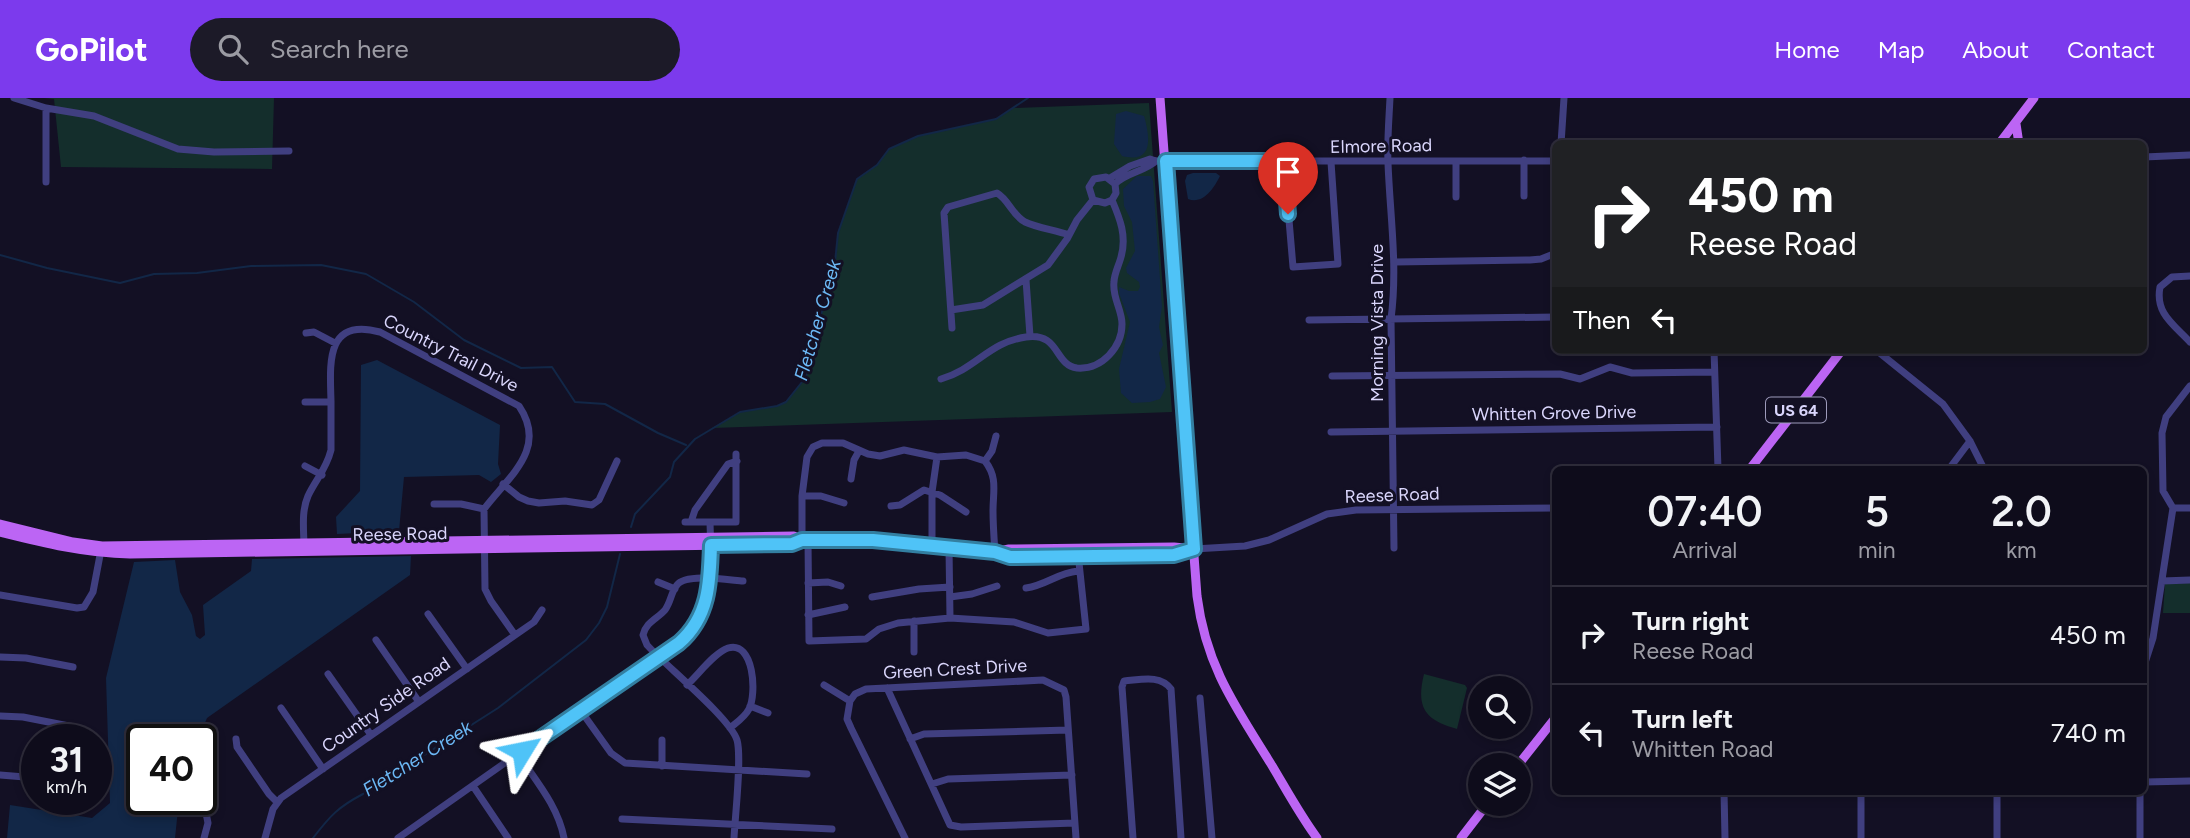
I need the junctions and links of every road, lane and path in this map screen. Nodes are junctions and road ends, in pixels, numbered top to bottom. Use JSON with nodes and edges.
{"nodes":[{"id":1,"x":14,"y":98,"type":"edge"},
{"id":2,"x":1160,"y":98,"type":"edge"},
{"id":3,"x":1390,"y":98,"type":"edge"},
{"id":4,"x":1564,"y":98,"type":"edge"},
{"id":5,"x":2034,"y":98,"type":"edge"},
{"id":6,"x":46,"y":108,"type":"junction"},
{"id":7,"x":2016,"y":124,"type":"junction"},
{"id":8,"x":1561,"y":140,"type":"edge"},
{"id":9,"x":2002,"y":140,"type":"edge"},
{"id":10,"x":2018,"y":140,"type":"edge"},
{"id":11,"x":289,"y":151,"type":"dead end"},
{"id":12,"x":2190,"y":155,"type":"edge"},
{"id":13,"x":2147,"y":157,"type":"edge"},
{"id":14,"x":1524,"y":160,"type":"junction"},
{"id":15,"x":1161,"y":161,"type":"junction"},
{"id":16,"x":1284,"y":161,"type":"junction"},
{"id":17,"x":1387,"y":161,"type":"junction"},
{"id":18,"x":1456,"y":161,"type":"junction"},
{"id":19,"x":1552,"y":161,"type":"edge"},
{"id":20,"x":1331,"y":162,"type":"junction"},
{"id":21,"x":46,"y":181,"type":"dead end"},
{"id":22,"x":1113,"y":181,"type":"junction"},
{"id":23,"x":1524,"y":196,"type":"dead end"},
{"id":24,"x":1456,"y":197,"type":"dead end"},
{"id":25,"x":1093,"y":200,"type":"junction"},
{"id":26,"x":1112,"y":200,"type":"junction"},
{"id":27,"x":1069,"y":235,"type":"junction"},
{"id":28,"x":1552,"y":254,"type":"edge"},
{"id":29,"x":1395,"y":262,"type":"junction"},
{"id":30,"x":2190,"y":276,"type":"edge"},
{"id":31,"x":1026,"y":280,"type":"junction"},
{"id":32,"x":951,"y":310,"type":"junction"},
{"id":33,"x":1552,"y":317,"type":"edge"},
{"id":34,"x":1391,"y":319,"type":"junction"},
{"id":35,"x":1309,"y":320,"type":"dead end"},
{"id":36,"x":952,"y":328,"type":"dead end"},
{"id":37,"x":306,"y":333,"type":"dead end"},
{"id":38,"x":1030,"y":336,"type":"junction"},
{"id":39,"x":2190,"y":342,"type":"edge"},
{"id":40,"x":335,"y":344,"type":"junction"},
{"id":41,"x":1714,"y":354,"type":"edge"},
{"id":42,"x":1839,"y":354,"type":"edge"},
{"id":43,"x":1881,"y":354,"type":"edge"},
{"id":44,"x":1714,"y":372,"type":"junction"},
{"id":45,"x":1391,"y":375,"type":"junction"},
{"id":46,"x":1332,"y":376,"type":"dead end"},
{"id":47,"x":941,"y":379,"type":"dead end"},
{"id":48,"x":2190,"y":386,"type":"edge"},
{"id":49,"x":305,"y":402,"type":"dead end"},
{"id":50,"x":331,"y":402,"type":"junction"},
{"id":51,"x":1717,"y":426,"type":"junction"},
{"id":52,"x":1392,"y":431,"type":"junction"},
{"id":53,"x":1331,"y":432,"type":"dead end"},
{"id":54,"x":996,"y":436,"type":"dead end"},
{"id":55,"x":1970,"y":441,"type":"junction"},
{"id":56,"x":859,"y":451,"type":"junction"},
{"id":57,"x":937,"y":457,"type":"junction"},
{"id":58,"x":617,"y":461,"type":"dead end"},
{"id":59,"x":985,"y":461,"type":"junction"},
{"id":60,"x":305,"y":466,"type":"dead end"},
{"id":61,"x":1718,"y":466,"type":"edge"},
{"id":62,"x":1752,"y":466,"type":"edge"},
{"id":63,"x":1951,"y":466,"type":"edge"},
{"id":64,"x":1982,"y":466,"type":"edge"},
{"id":65,"x":322,"y":475,"type":"junction"},
{"id":66,"x":851,"y":479,"type":"dead end"},
{"id":67,"x":503,"y":484,"type":"junction"},
{"id":68,"x":932,"y":492,"type":"junction"},
{"id":69,"x":802,"y":496,"type":"junction"},
{"id":70,"x":844,"y":503,"type":"dead end"},
{"id":71,"x":434,"y":504,"type":"dead end"},
{"id":72,"x":891,"y":506,"type":"dead end"},
{"id":73,"x":1552,"y":508,"type":"edge"},
{"id":74,"x":2173,"y":508,"type":"junction"},
{"id":75,"x":2190,"y":508,"type":"edge"},
{"id":76,"x":484,"y":509,"type":"junction"},
{"id":77,"x":1393,"y":509,"type":"junction"},
{"id":78,"x":966,"y":512,"type":"dead end"},
{"id":79,"x":710,"y":522,"type":"junction"},
{"id":80,"x":0,"y":524,"type":"edge"},
{"id":81,"x":0,"y":532,"type":"edge"},
{"id":82,"x":805,"y":540,"type":"junction"},
{"id":83,"x":711,"y":542,"type":"junction"},
{"id":84,"x":484,"y":545,"type":"junction"},
{"id":85,"x":932,"y":546,"type":"junction"},
{"id":86,"x":304,"y":547,"type":"junction"},
{"id":87,"x":949,"y":548,"type":"junction"},
{"id":88,"x":1394,"y":548,"type":"dead end"},
{"id":89,"x":1194,"y":549,"type":"junction"},
{"id":90,"x":101,"y":550,"type":"junction"},
{"id":91,"x":995,"y":552,"type":"junction"},
{"id":92,"x":1078,"y":553,"type":"junction"},
{"id":93,"x":1079,"y":571,"type":"junction"},
{"id":94,"x":710,"y":579,"type":"junction"},
{"id":95,"x":2190,"y":580,"type":"edge"},
{"id":96,"x":743,"y":581,"type":"dead end"},
{"id":97,"x":2162,"y":581,"type":"junction"},
{"id":98,"x":658,"y":582,"type":"dead end"},
{"id":99,"x":808,"y":583,"type":"junction"},
{"id":100,"x":841,"y":586,"type":"dead end"},
{"id":101,"x":997,"y":586,"type":"dead end"},
{"id":102,"x":950,"y":587,"type":"junction"},
{"id":103,"x":1026,"y":588,"type":"dead end"},
{"id":104,"x":675,"y":589,"type":"junction"},
{"id":105,"x":0,"y":595,"type":"edge"},
{"id":106,"x":872,"y":597,"type":"dead end"},
{"id":107,"x":950,"y":597,"type":"junction"},
{"id":108,"x":845,"y":607,"type":"dead end"},
{"id":109,"x":542,"y":610,"type":"dead end"},
{"id":110,"x":429,"y":614,"type":"dead end"},
{"id":111,"x":808,"y":615,"type":"junction"},
{"id":112,"x":950,"y":618,"type":"junction"},
{"id":113,"x":914,"y":621,"type":"junction"},
{"id":114,"x":515,"y":635,"type":"junction"},
{"id":115,"x":739,"y":639,"type":"dead end"},
{"id":116,"x":376,"y":640,"type":"dead end"},
{"id":117,"x":736,"y":648,"type":"junction"},
{"id":118,"x":915,"y":652,"type":"dead end"},
{"id":119,"x":659,"y":656,"type":"junction"},
{"id":120,"x":0,"y":657,"type":"edge"},
{"id":121,"x":2147,"y":657,"type":"edge"},
{"id":122,"x":73,"y":667,"type":"dead end"},
{"id":123,"x":467,"y":669,"type":"junction"},
{"id":124,"x":328,"y":674,"type":"dead end"},
{"id":125,"x":687,"y":685,"type":"junction"},
{"id":126,"x":824,"y":685,"type":"dead end"},
{"id":127,"x":887,"y":688,"type":"junction"},
{"id":128,"x":1200,"y":698,"type":"dead end"},
{"id":129,"x":850,"y":701,"type":"junction"},
{"id":130,"x":419,"y":702,"type":"junction"},
{"id":131,"x":750,"y":706,"type":"junction"},
{"id":132,"x":281,"y":708,"type":"dead end"},
{"id":133,"x":581,"y":711,"type":"junction"},
{"id":134,"x":768,"y":713,"type":"dead end"},
{"id":135,"x":0,"y":716,"type":"edge"},
{"id":136,"x":1552,"y":722,"type":"edge"},
{"id":137,"x":59,"y":724,"type":"edge"},
{"id":138,"x":730,"y":729,"type":"junction"},
{"id":139,"x":1068,"y":730,"type":"junction"},
{"id":140,"x":371,"y":735,"type":"junction"},
{"id":141,"x":236,"y":739,"type":"dead end"},
{"id":142,"x":910,"y":739,"type":"junction"},
{"id":143,"x":662,"y":740,"type":"dead end"},
{"id":144,"x":1528,"y":753,"type":"edge"},
{"id":145,"x":518,"y":754,"type":"junction"},
{"id":146,"x":662,"y":766,"type":"junction"},
{"id":147,"x":323,"y":769,"type":"junction"},
{"id":148,"x":737,"y":770,"type":"junction"},
{"id":149,"x":807,"y":774,"type":"dead end"},
{"id":150,"x":0,"y":775,"type":"edge"},
{"id":151,"x":1072,"y":775,"type":"junction"},
{"id":152,"x":21,"y":777,"type":"edge"},
{"id":153,"x":2190,"y":781,"type":"edge"},
{"id":154,"x":2147,"y":782,"type":"edge"},
{"id":155,"x":932,"y":785,"type":"junction"},
{"id":156,"x":473,"y":786,"type":"junction"},
{"id":157,"x":1724,"y":795,"type":"edge"},
{"id":158,"x":1861,"y":795,"type":"edge"},
{"id":159,"x":1997,"y":795,"type":"edge"},
{"id":160,"x":2140,"y":795,"type":"edge"},
{"id":161,"x":277,"y":802,"type":"junction"},
{"id":162,"x":206,"y":815,"type":"edge"},
{"id":163,"x":1478,"y":816,"type":"edge"},
{"id":164,"x":622,"y":818,"type":"dead end"},
{"id":165,"x":1075,"y":823,"type":"junction"},
{"id":166,"x":734,"y":824,"type":"junction"},
{"id":167,"x":832,"y":829,"type":"dead end"},
{"id":168,"x":1313,"y":837,"type":"edge"},
{"id":169,"x":204,"y":838,"type":"edge"},
{"id":170,"x":265,"y":838,"type":"edge"},
{"id":171,"x":398,"y":838,"type":"edge"},
{"id":172,"x":508,"y":838,"type":"edge"},
{"id":173,"x":564,"y":838,"type":"edge"},
{"id":174,"x":734,"y":838,"type":"edge"},
{"id":175,"x":905,"y":838,"type":"edge"},
{"id":176,"x":1076,"y":838,"type":"edge"},
{"id":177,"x":1133,"y":838,"type":"edge"},
{"id":178,"x":1181,"y":838,"type":"edge"},
{"id":179,"x":1212,"y":838,"type":"edge"},
{"id":180,"x":1461,"y":838,"type":"edge"},
{"id":181,"x":1725,"y":838,"type":"edge"},
{"id":182,"x":1861,"y":838,"type":"edge"},
{"id":183,"x":1997,"y":838,"type":"edge"},
{"id":184,"x":2140,"y":838,"type":"edge"}],
"edges":[{"from":1,"to":6,"type":"street"},
{"from":2,"to":15,"type":"main road"},
{"from":3,"to":17,"type":"street","name":"Morning Vista Drive"},
{"from":4,"to":8,"type":"street"},
{"from":5,"to":7,"type":"main road"},
{"from":6,"to":11,"type":"street"},
{"from":6,"to":21,"type":"street"},
{"from":7,"to":9,"type":"main road"},
{"from":7,"to":10,"type":"main road"},
{"from":12,"to":13,"type":"street"},
{"from":14,"to":18,"type":"street","name":"Elmore Road"},
{"from":14,"to":19,"type":"street","name":"Elmore Road"},
{"from":14,"to":23,"type":"street"},
{"from":15,"to":16,"type":"street","name":"Elmore Road"},
{"from":15,"to":22,"type":"street"},
{"from":15,"to":89,"type":"main road"},
{"from":16,"to":20,"type":"street","name":"Elmore Road"},
{"from":16,"to":20,"type":"street"},
{"from":17,"to":18,"type":"street","name":"Elmore Road"},
{"from":17,"to":20,"type":"street","name":"Elmore Road"},
{"from":17,"to":29,"type":"street","name":"Morning Vista Drive"},
{"from":18,"to":24,"type":"street"},
{"from":22,"to":25,"type":"street"},
{"from":22,"to":26,"type":"street"},
{"from":25,"to":26,"type":"street"},
{"from":25,"to":27,"type":"street"},
{"from":26,"to":38,"type":"street"},
{"from":27,"to":31,"type":"street"},
{"from":27,"to":32,"type":"street"},
{"from":28,"to":29,"type":"street"},
{"from":29,"to":34,"type":"street","name":"Morning Vista Drive"},
{"from":30,"to":39,"type":"street"},
{"from":31,"to":32,"type":"street"},
{"from":31,"to":38,"type":"street"},
{"from":32,"to":36,"type":"street"},
{"from":33,"to":34,"type":"street"},
{"from":34,"to":35,"type":"street"},
{"from":34,"to":45,"type":"street","name":"Morning Vista Drive"},
{"from":37,"to":40,"type":"street"},
{"from":38,"to":47,"type":"street"},
{"from":40,"to":50,"type":"street"},
{"from":40,"to":67,"type":"street","name":"Country Trail Drive"},
{"from":41,"to":44,"type":"street"},
{"from":42,"to":62,"type":"main road","number":"US 64"},
{"from":43,"to":55,"type":"street"},
{"from":44,"to":45,"type":"street"},
{"from":44,"to":51,"type":"street"},
{"from":45,"to":46,"type":"street"},
{"from":45,"to":52,"type":"street","name":"Morning Vista Drive"},
{"from":48,"to":74,"type":"street"},
{"from":49,"to":50,"type":"street"},
{"from":50,"to":65,"type":"street"},
{"from":51,"to":52,"type":"street","name":"Whitten Grove Drive"},
{"from":51,"to":61,"type":"street"},
{"from":52,"to":53,"type":"street","name":"Whitten Grove Drive"},
{"from":52,"to":77,"type":"street","name":"Morning Vista Drive"},
{"from":54,"to":59,"type":"street"},
{"from":55,"to":63,"type":"street"},
{"from":55,"to":64,"type":"street"},
{"from":56,"to":57,"type":"street"},
{"from":56,"to":66,"type":"street"},
{"from":56,"to":69,"type":"street"},
{"from":57,"to":59,"type":"street"},
{"from":57,"to":68,"type":"street"},
{"from":58,"to":67,"type":"street"},
{"from":59,"to":91,"type":"street"},
{"from":60,"to":65,"type":"street"},
{"from":65,"to":86,"type":"street"},
{"from":67,"to":76,"type":"street","name":"Country Trail Drive"},
{"from":68,"to":72,"type":"street"},
{"from":68,"to":78,"type":"street"},
{"from":68,"to":85,"type":"street"},
{"from":69,"to":70,"type":"street"},
{"from":69,"to":82,"type":"street"},
{"from":71,"to":76,"type":"street"},
{"from":73,"to":77,"type":"street","name":"Reese Road"},
{"from":74,"to":75,"type":"street"},
{"from":74,"to":97,"type":"street"},
{"from":76,"to":84,"type":"street"},
{"from":77,"to":88,"type":"street","name":"Morning Vista Drive"},
{"from":77,"to":89,"type":"street","name":"Reese Road"},
{"from":79,"to":79,"type":"street"},
{"from":79,"to":83,"type":"street"},
{"from":80,"to":90,"type":"main road","name":"Reese Road"},
{"from":81,"to":90,"type":"main road","name":"Reese Road"},
{"from":82,"to":83,"type":"main road","name":"Reese Road"},
{"from":82,"to":85,"type":"main road","name":"Reese Road"},
{"from":82,"to":99,"type":"street"},
{"from":83,"to":84,"type":"main road","name":"Reese Road"},
{"from":83,"to":94,"type":"street"},
{"from":84,"to":86,"type":"main road","name":"Reese Road"},
{"from":84,"to":114,"type":"street"},
{"from":85,"to":87,"type":"main road","name":"Reese Road"},
{"from":86,"to":90,"type":"main road","name":"Reese Road"},
{"from":87,"to":91,"type":"main road","name":"Reese Road"},
{"from":87,"to":102,"type":"street"},
{"from":89,"to":92,"type":"main road","name":"Reese Road"},
{"from":89,"to":168,"type":"main road"},
{"from":90,"to":105,"type":"street"},
{"from":91,"to":92,"type":"main road","name":"Reese Road"},
{"from":92,"to":93,"type":"street"},
{"from":93,"to":103,"type":"street"},
{"from":93,"to":112,"type":"street"},
{"from":94,"to":96,"type":"street"},
{"from":94,"to":104,"type":"street"},
{"from":94,"to":119,"type":"street"},
{"from":95,"to":97,"type":"street"},
{"from":97,"to":121,"type":"street"},
{"from":98,"to":104,"type":"street"},
{"from":99,"to":100,"type":"street"},
{"from":99,"to":111,"type":"street"},
{"from":101,"to":107,"type":"street"},
{"from":102,"to":106,"type":"street"},
{"from":102,"to":107,"type":"street"},
{"from":104,"to":119,"type":"street"},
{"from":107,"to":112,"type":"street"},
{"from":108,"to":111,"type":"street"},
{"from":109,"to":114,"type":"street","name":"Country Side Road"},
{"from":110,"to":123,"type":"street"},
{"from":111,"to":113,"type":"street"},
{"from":112,"to":113,"type":"street"},
{"from":113,"to":118,"type":"street"},
{"from":114,"to":123,"type":"street","name":"Country Side Road"},
{"from":115,"to":117,"type":"street"},
{"from":116,"to":130,"type":"street"},
{"from":117,"to":125,"type":"street"},
{"from":117,"to":131,"type":"street"},
{"from":119,"to":125,"type":"street"},
{"from":119,"to":133,"type":"street"},
{"from":120,"to":122,"type":"street"},
{"from":123,"to":130,"type":"street","name":"Country Side Road"},
{"from":124,"to":140,"type":"street"},
{"from":125,"to":138,"type":"street"},
{"from":126,"to":129,"type":"street"},
{"from":127,"to":129,"type":"street","name":"Green Crest Drive"},
{"from":127,"to":139,"type":"street","name":"Green Crest Drive"},
{"from":127,"to":142,"type":"street"},
{"from":128,"to":179,"type":"street"},
{"from":129,"to":175,"type":"street"},
{"from":130,"to":140,"type":"street","name":"Country Side Road"},
{"from":131,"to":134,"type":"street"},
{"from":131,"to":138,"type":"street"},
{"from":132,"to":147,"type":"street"},
{"from":133,"to":145,"type":"street"},
{"from":133,"to":146,"type":"street"},
{"from":135,"to":137,"type":"street"},
{"from":136,"to":144,"type":"main road"},
{"from":138,"to":148,"type":"street"},
{"from":139,"to":142,"type":"street"},
{"from":139,"to":151,"type":"street"},
{"from":140,"to":147,"type":"street","name":"Country Side Road"},
{"from":141,"to":161,"type":"street"},
{"from":142,"to":155,"type":"street"},
{"from":143,"to":146,"type":"street"},
{"from":145,"to":156,"type":"street"},
{"from":145,"to":173,"type":"street"},
{"from":146,"to":148,"type":"street"},
{"from":147,"to":161,"type":"street","name":"Country Side Road"},
{"from":148,"to":149,"type":"street"},
{"from":148,"to":166,"type":"street"},
{"from":150,"to":152,"type":"street"},
{"from":151,"to":155,"type":"street"},
{"from":151,"to":165,"type":"street"},
{"from":153,"to":154,"type":"street"},
{"from":155,"to":165,"type":"street"},
{"from":156,"to":171,"type":"street"},
{"from":156,"to":172,"type":"street"},
{"from":157,"to":181,"type":"street"},
{"from":158,"to":182,"type":"street"},
{"from":159,"to":183,"type":"street"},
{"from":160,"to":184,"type":"street"},
{"from":161,"to":170,"type":"street"},
{"from":162,"to":169,"type":"street"},
{"from":163,"to":180,"type":"main road"},
{"from":164,"to":166,"type":"street"},
{"from":165,"to":176,"type":"street"},
{"from":166,"to":167,"type":"street"},
{"from":166,"to":174,"type":"street"},
{"from":177,"to":178,"type":"street"}]}
